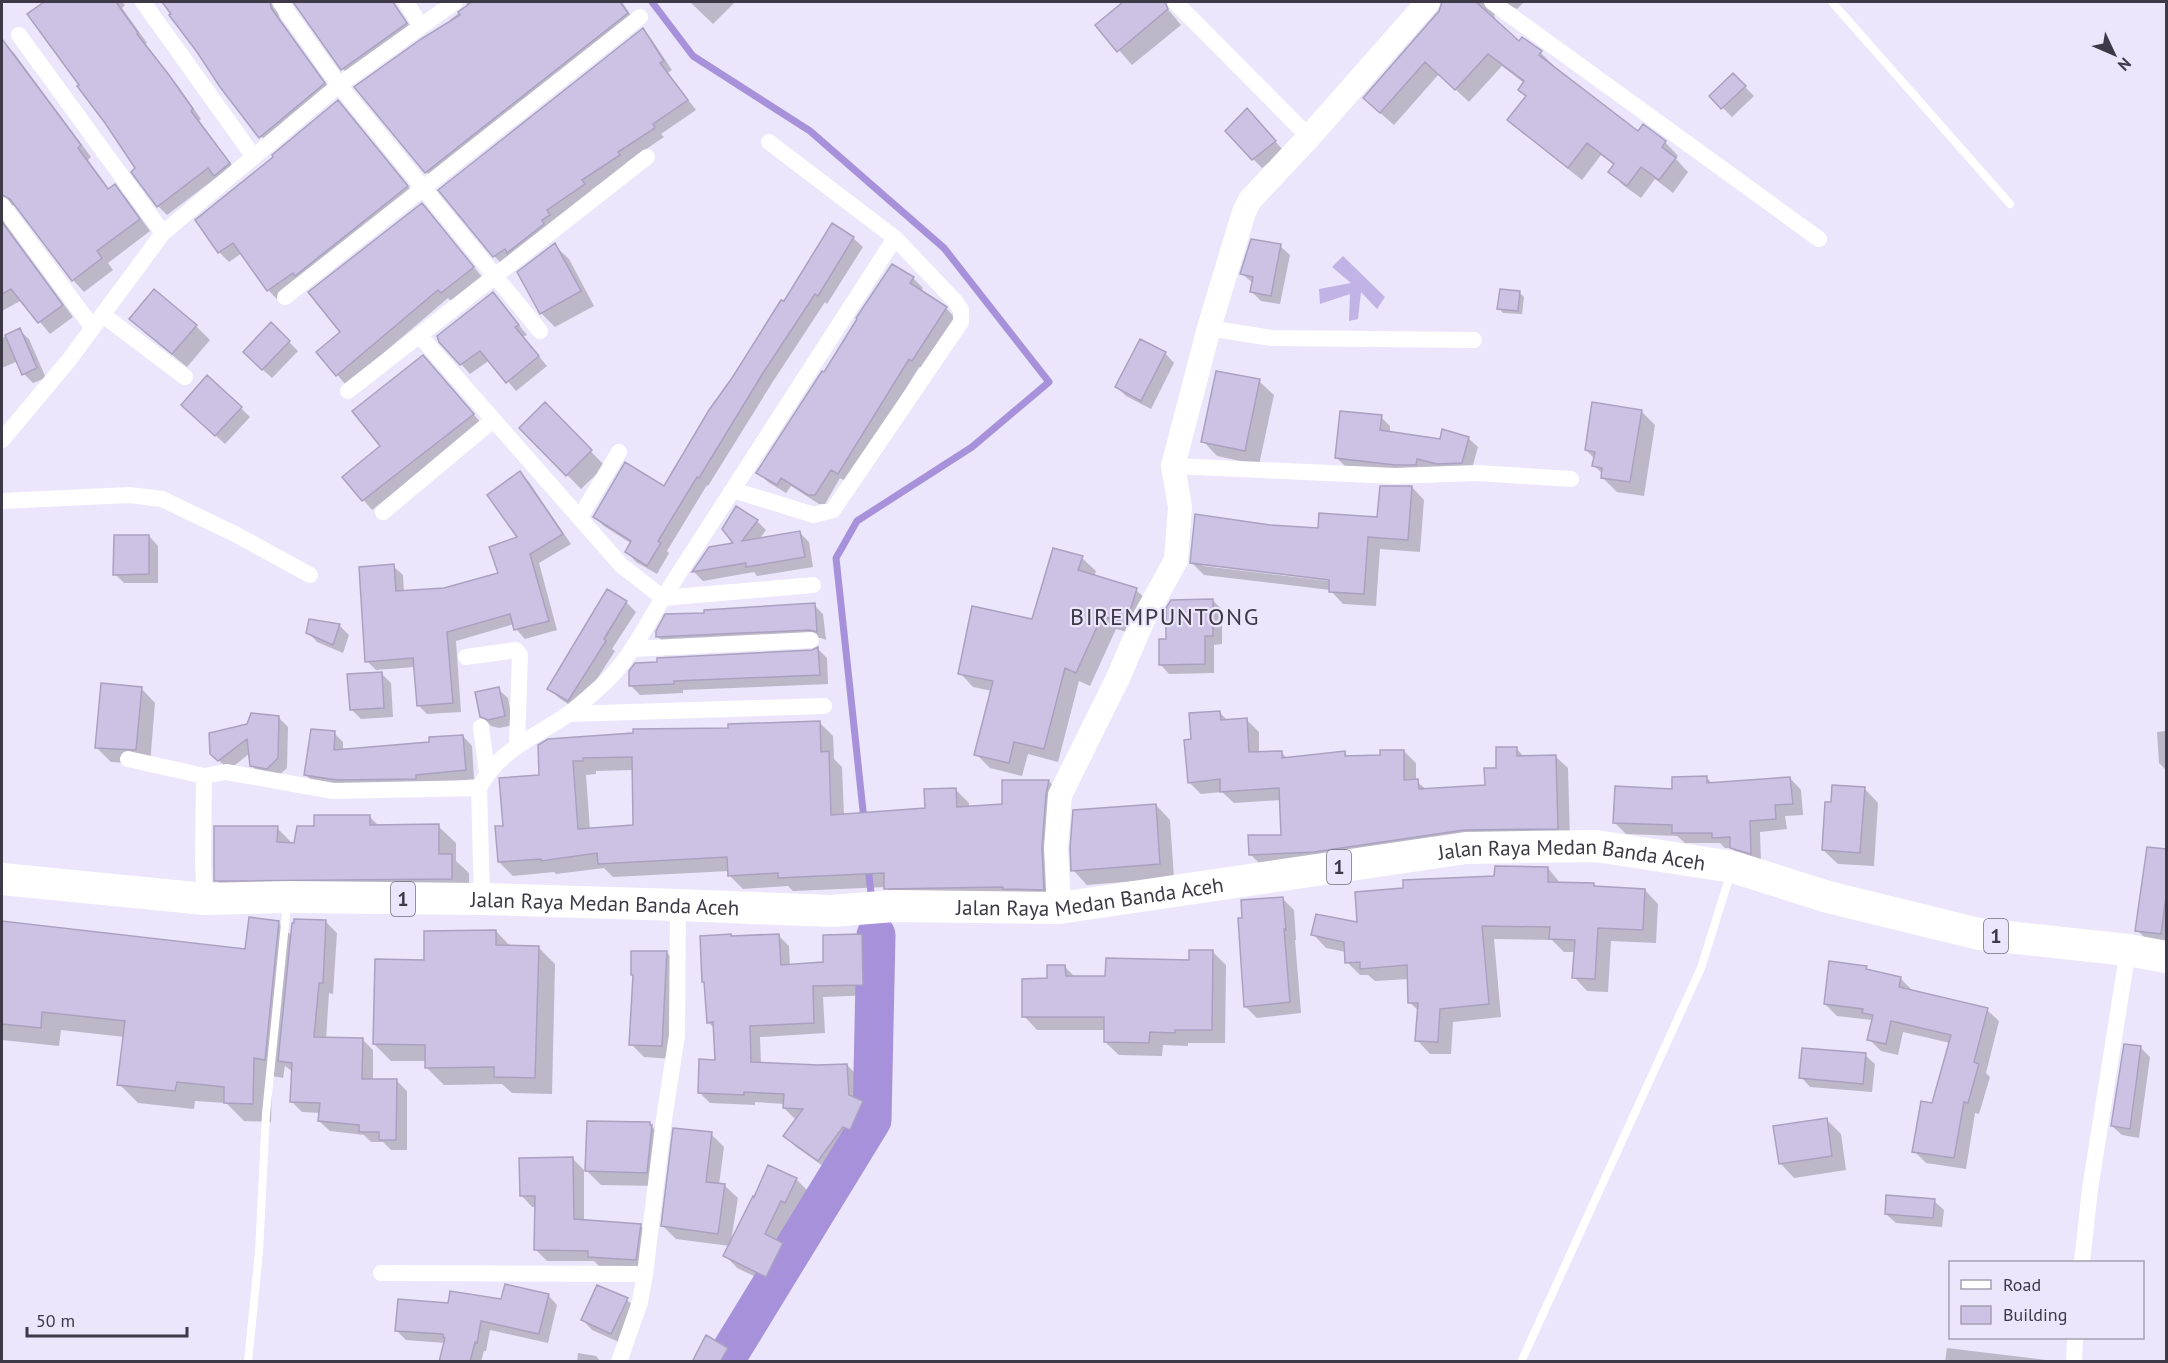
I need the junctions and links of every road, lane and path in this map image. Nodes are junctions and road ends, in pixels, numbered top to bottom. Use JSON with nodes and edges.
{"nodes":[{"id":1,"x":143,"y":2,"type":"edge"},
{"id":2,"x":280,"y":2,"type":"edge"},
{"id":3,"x":406,"y":2,"type":"edge"},
{"id":4,"x":455,"y":2,"type":"edge"},
{"id":5,"x":1175,"y":2,"type":"edge"},
{"id":6,"x":1492,"y":2,"type":"edge"},
{"id":7,"x":1832,"y":2,"type":"edge"},
{"id":8,"x":1422,"y":4,"type":"edge"},
{"id":9,"x":640,"y":17,"type":"dead end"},
{"id":10,"x":421,"y":26,"type":"junction"},
{"id":11,"x":19,"y":35,"type":"dead end"},
{"id":12,"x":339,"y":85,"type":"junction"},
{"id":13,"x":1309,"y":137,"type":"junction"},
{"id":14,"x":769,"y":142,"type":"dead end"},
{"id":15,"x":254,"y":157,"type":"junction"},
{"id":16,"x":647,"y":157,"type":"dead end"},
{"id":17,"x":423,"y":188,"type":"junction"},
{"id":18,"x":2010,"y":204,"type":"dead end"},
{"id":19,"x":2,"y":205,"type":"edge"},
{"id":20,"x":163,"y":233,"type":"junction"},
{"id":21,"x":895,"y":238,"type":"junction"},
{"id":22,"x":1819,"y":239,"type":"dead end"},
{"id":23,"x":494,"y":276,"type":"junction"},
{"id":24,"x":285,"y":297,"type":"dead end"},
{"id":25,"x":98,"y":321,"type":"junction"},
{"id":26,"x":1209,"y":328,"type":"junction"},
{"id":27,"x":540,"y":331,"type":"dead end"},
{"id":28,"x":420,"y":336,"type":"junction"},
{"id":29,"x":1474,"y":340,"type":"dead end"},
{"id":30,"x":185,"y":377,"type":"dead end"},
{"id":31,"x":348,"y":391,"type":"dead end"},
{"id":32,"x":493,"y":420,"type":"junction"},
{"id":33,"x":2,"y":441,"type":"edge"},
{"id":34,"x":619,"y":452,"type":"dead end"},
{"id":35,"x":1173,"y":466,"type":"junction"},
{"id":36,"x":1571,"y":479,"type":"dead end"},
{"id":37,"x":733,"y":490,"type":"junction"},
{"id":38,"x":2,"y":501,"type":"edge"},
{"id":39,"x":383,"y":512,"type":"dead end"},
{"id":40,"x":580,"y":517,"type":"junction"},
{"id":41,"x":310,"y":574,"type":"dead end"},
{"id":42,"x":813,"y":585,"type":"dead end"},
{"id":43,"x":663,"y":598,"type":"junction"},
{"id":44,"x":811,"y":640,"type":"dead end"},
{"id":45,"x":632,"y":649,"type":"junction"},
{"id":46,"x":466,"y":657,"type":"dead end"},
{"id":47,"x":824,"y":706,"type":"dead end"},
{"id":48,"x":568,"y":714,"type":"junction"},
{"id":49,"x":481,"y":727,"type":"dead end"},
{"id":50,"x":517,"y":744,"type":"junction"},
{"id":51,"x":128,"y":759,"type":"dead end"},
{"id":52,"x":487,"y":772,"type":"junction"},
{"id":53,"x":204,"y":776,"type":"junction"},
{"id":54,"x":479,"y":788,"type":"junction"},
{"id":55,"x":1733,"y":867,"type":"junction"},
{"id":56,"x":2,"y":879,"type":"edge"},
{"id":57,"x":288,"y":897,"type":"junction"},
{"id":58,"x":205,"y":899,"type":"junction"},
{"id":59,"x":482,"y":899,"type":"junction"},
{"id":60,"x":678,"y":905,"type":"junction"},
{"id":61,"x":1059,"y":908,"type":"junction"},
{"id":62,"x":2128,"y":951,"type":"junction"},
{"id":63,"x":2166,"y":957,"type":"edge"},
{"id":64,"x":2082,"y":1261,"type":"edge"},
{"id":65,"x":381,"y":1273,"type":"dead end"},
{"id":66,"x":645,"y":1274,"type":"junction"},
{"id":67,"x":2075,"y":1339,"type":"edge"},
{"id":68,"x":248,"y":1362,"type":"edge"},
{"id":69,"x":620,"y":1362,"type":"edge"},
{"id":70,"x":1521,"y":1362,"type":"edge"},
{"id":71,"x":2074,"y":1362,"type":"edge"}],
"edges":[{"from":1,"to":15,"type":"street"},
{"from":2,"to":12,"type":"street"},
{"from":3,"to":10,"type":"street"},
{"from":4,"to":10,"type":"street"},
{"from":5,"to":13,"type":"street"},
{"from":6,"to":22,"type":"street"},
{"from":7,"to":18,"type":"lane"},
{"from":8,"to":13,"type":"street"},
{"from":9,"to":17,"type":"street"},
{"from":10,"to":12,"type":"street"},
{"from":11,"to":20,"type":"street"},
{"from":12,"to":15,"type":"street"},
{"from":12,"to":17,"type":"street"},
{"from":13,"to":26,"type":"street"},
{"from":14,"to":21,"type":"street"},
{"from":15,"to":20,"type":"street"},
{"from":16,"to":23,"type":"street"},
{"from":17,"to":23,"type":"street"},
{"from":17,"to":24,"type":"street"},
{"from":19,"to":25,"type":"street"},
{"from":20,"to":25,"type":"street"},
{"from":21,"to":37,"type":"street"},
{"from":21,"to":37,"type":"street"},
{"from":23,"to":27,"type":"street"},
{"from":23,"to":28,"type":"street"},
{"from":25,"to":30,"type":"street"},
{"from":25,"to":33,"type":"street"},
{"from":26,"to":29,"type":"street"},
{"from":26,"to":35,"type":"street"},
{"from":28,"to":31,"type":"street"},
{"from":28,"to":32,"type":"street"},
{"from":32,"to":39,"type":"street"},
{"from":32,"to":40,"type":"street"},
{"from":34,"to":40,"type":"street"},
{"from":35,"to":36,"type":"street"},
{"from":35,"to":61,"type":"street"},
{"from":37,"to":43,"type":"street"},
{"from":38,"to":41,"type":"street"},
{"from":40,"to":43,"type":"street"},
{"from":42,"to":43,"type":"street"},
{"from":43,"to":45,"type":"street"},
{"from":44,"to":45,"type":"street"},
{"from":45,"to":48,"type":"street"},
{"from":46,"to":50,"type":"street"},
{"from":47,"to":48,"type":"street"},
{"from":48,"to":50,"type":"street"},
{"from":49,"to":52,"type":"street"},
{"from":50,"to":52,"type":"street"},
{"from":51,"to":53,"type":"street"},
{"from":52,"to":54,"type":"street"},
{"from":53,"to":54,"type":"street"},
{"from":53,"to":58,"type":"street"},
{"from":54,"to":59,"type":"street"},
{"from":55,"to":61,"type":"highway","name":"Jalan Raya Medan Banda Aceh","number":"1"},
{"from":55,"to":62,"type":"highway","name":"Jalan Raya Medan Banda Aceh","number":"1"},
{"from":55,"to":70,"type":"lane"},
{"from":56,"to":58,"type":"highway","name":"Jalan Raya Medan Banda Aceh","number":"1"},
{"from":57,"to":58,"type":"highway","name":"Jalan Raya Medan Banda Aceh","number":"1"},
{"from":57,"to":59,"type":"highway","name":"Jalan Raya Medan Banda Aceh","number":"1"},
{"from":57,"to":68,"type":"lane"},
{"from":59,"to":60,"type":"highway","name":"Jalan Raya Medan Banda Aceh","number":"1"},
{"from":60,"to":61,"type":"highway","name":"Jalan Raya Medan Banda Aceh","number":"1"},
{"from":60,"to":66,"type":"street"},
{"from":62,"to":63,"type":"highway","name":"Jalan Raya Medan Banda Aceh","number":"1"},
{"from":62,"to":64,"type":"street"},
{"from":65,"to":66,"type":"street"},
{"from":66,"to":69,"type":"street"},
{"from":67,"to":71,"type":"street"}]}
